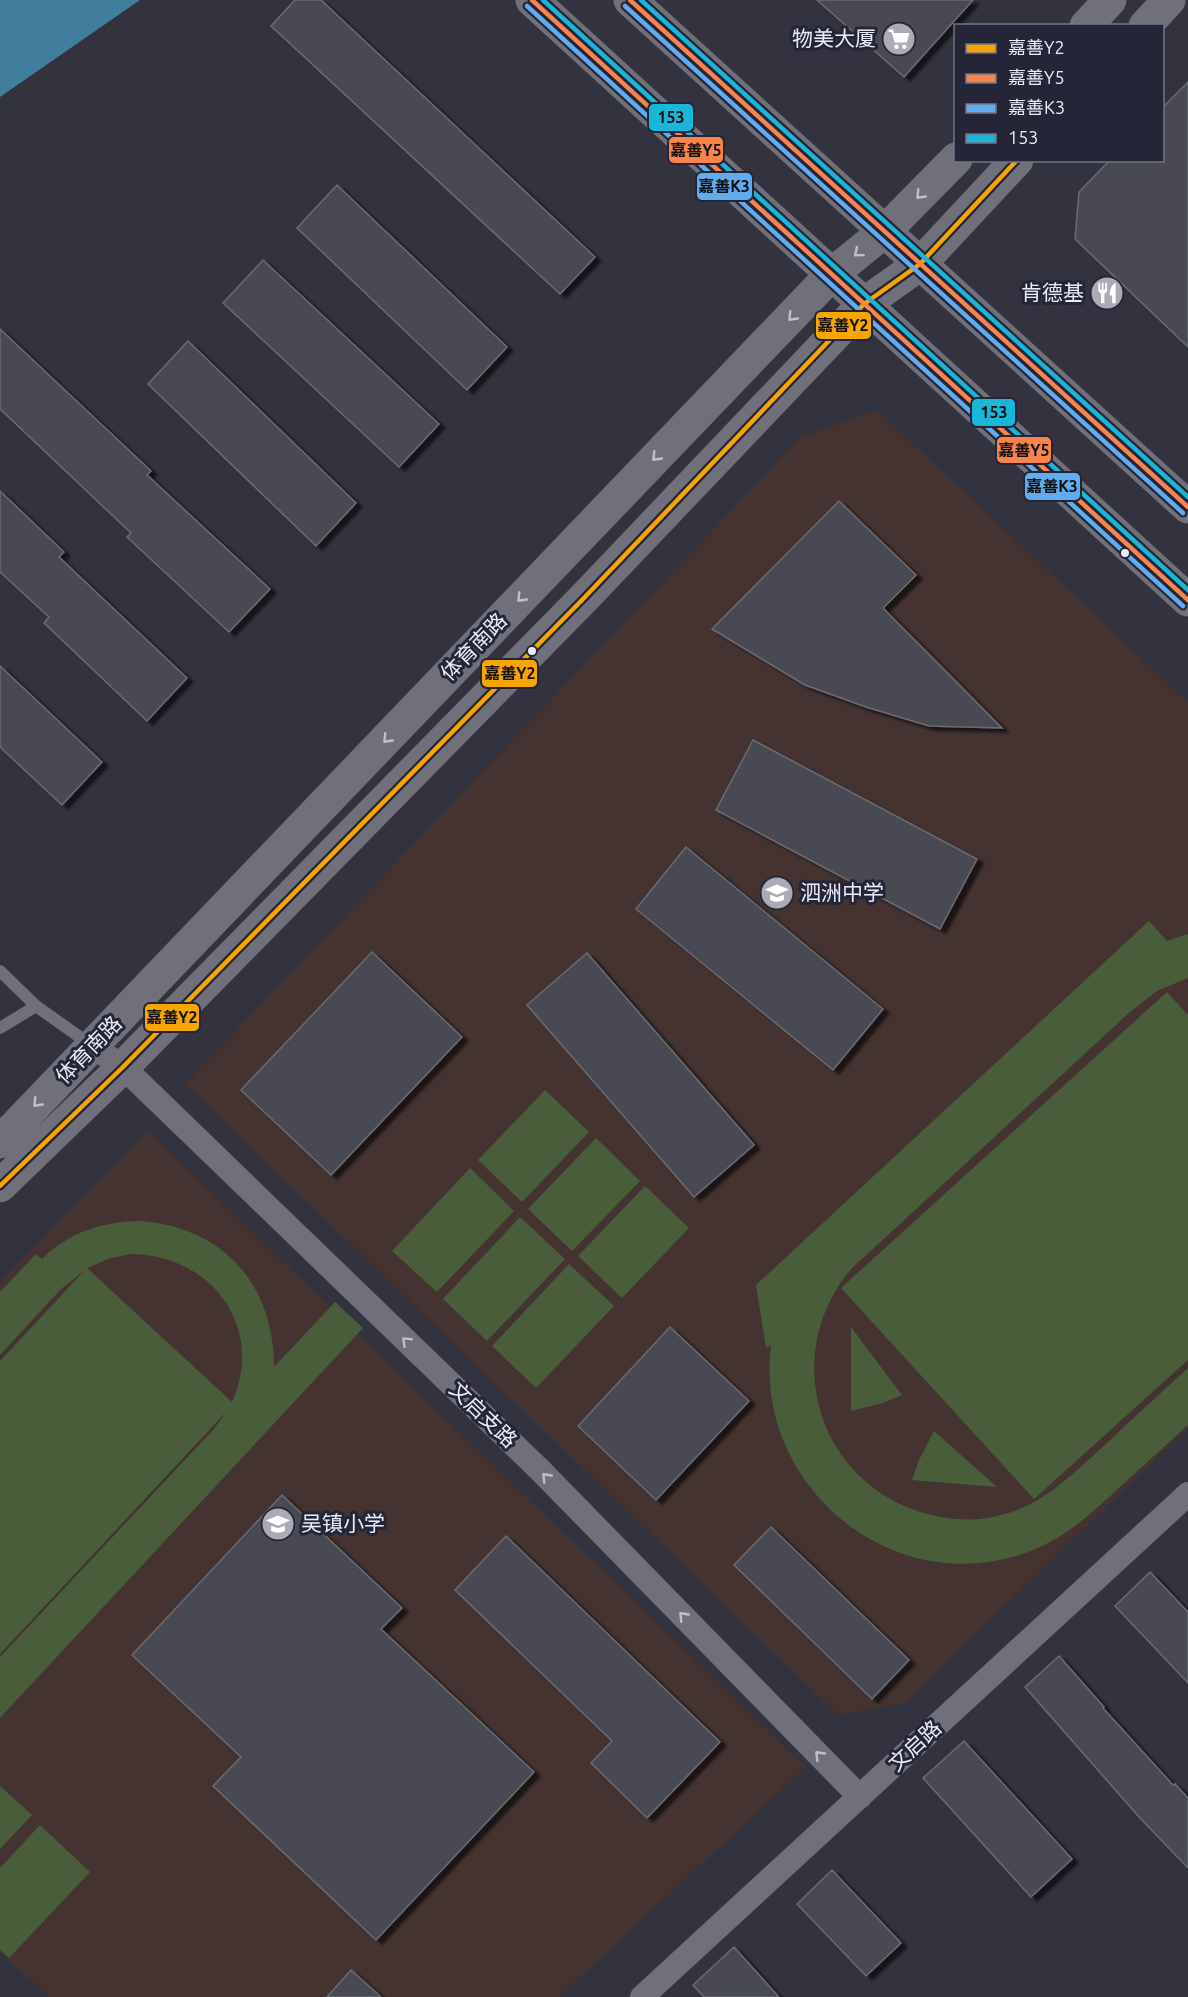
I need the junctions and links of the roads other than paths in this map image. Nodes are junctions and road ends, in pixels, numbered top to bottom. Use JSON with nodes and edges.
{"nodes":[{"id":1,"x":532,"y":0,"type":"edge"},
{"id":2,"x":630,"y":0,"type":"edge"},
{"id":3,"x":1110,"y":0,"type":"edge"},
{"id":4,"x":1169,"y":0,"type":"edge"},
{"id":5,"x":1088,"y":24,"type":"edge"},
{"id":6,"x":1147,"y":24,"type":"edge"},
{"id":7,"x":954,"y":161,"type":"edge"},
{"id":8,"x":1015,"y":162,"type":"edge"},
{"id":9,"x":885,"y":231,"type":"junction"},
{"id":10,"x":920,"y":264,"type":"junction"},
{"id":11,"x":832,"y":274,"type":"junction"},
{"id":12,"x":864,"y":303,"type":"junction"},
{"id":13,"x":1188,"y":507,"type":"edge"},
{"id":14,"x":1188,"y":600,"type":"edge"},
{"id":15,"x":0,"y":971,"type":"edge"},
{"id":16,"x":36,"y":1006,"type":"junction"},
{"id":17,"x":0,"y":1028,"type":"edge"},
{"id":18,"x":92,"y":1046,"type":"junction"},
{"id":19,"x":123,"y":1067,"type":"junction"},
{"id":20,"x":0,"y":1142,"type":"edge"},
{"id":21,"x":0,"y":1186,"type":"edge"},
{"id":22,"x":1188,"y":1494,"type":"edge"},
{"id":23,"x":860,"y":1797,"type":"junction"},
{"id":24,"x":642,"y":1997,"type":"edge"}],
"edges":[{"from":1,"to":11,"type":"main road"},
{"from":2,"to":9,"type":"main road"},
{"from":3,"to":5,"type":"main road"},
{"from":4,"to":6,"type":"main road"},
{"from":7,"to":9,"type":"main road","name":"体育南路","one_way":true},
{"from":8,"to":10,"type":"main road","name":"体育南路"},
{"from":9,"to":10,"type":"main road"},
{"from":9,"to":11,"type":"main road","name":"体育南路","one_way":true},
{"from":10,"to":12,"type":"main road","name":"体育南路"},
{"from":10,"to":13,"type":"main road"},
{"from":11,"to":12,"type":"main road"},
{"from":11,"to":18,"type":"main road","name":"体育南路","one_way":true},
{"from":12,"to":14,"type":"main road"},
{"from":12,"to":19,"type":"main road","name":"体育南路"},
{"from":15,"to":16,"type":"lane"},
{"from":16,"to":17,"type":"lane"},
{"from":16,"to":18,"type":"lane"},
{"from":18,"to":19,"type":"street","name":"文启支路"},
{"from":18,"to":20,"type":"main road","name":"体育南路","one_way":true},
{"from":19,"to":21,"type":"main road","name":"体育南路"},
{"from":23,"to":19,"type":"street","name":"文启支路","one_way":true},
{"from":22,"to":23,"type":"street","name":"文启路"},
{"from":23,"to":24,"type":"street","name":"文启路"}]}
